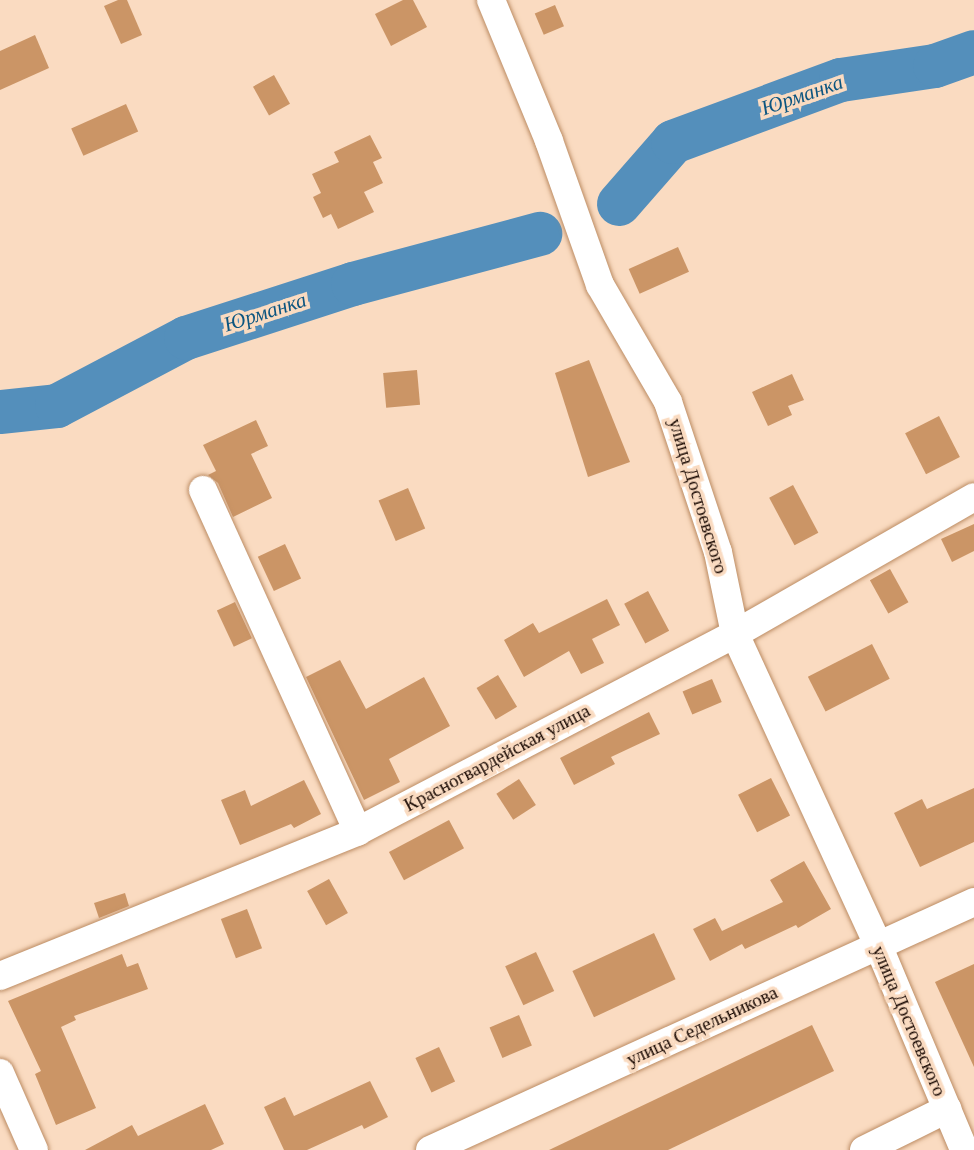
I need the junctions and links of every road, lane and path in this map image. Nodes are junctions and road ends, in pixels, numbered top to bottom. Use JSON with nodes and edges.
{"nodes":[{"id":1,"x":491,"y":0,"type":"edge"},
{"id":2,"x":203,"y":490,"type":"dead end"},
{"id":3,"x":974,"y":497,"type":"edge"},
{"id":4,"x":735,"y":634,"type":"junction"},
{"id":5,"x":358,"y":831,"type":"junction"},
{"id":6,"x":974,"y":902,"type":"edge"},
{"id":7,"x":878,"y":945,"type":"junction"},
{"id":8,"x":0,"y":976,"type":"edge"},
{"id":9,"x":0,"y":1073,"type":"edge"},
{"id":10,"x":947,"y":1109,"type":"junction"},
{"id":11,"x":34,"y":1150,"type":"edge"},
{"id":12,"x":430,"y":1150,"type":"edge"},
{"id":13,"x":864,"y":1150,"type":"edge"},
{"id":14,"x":964,"y":1150,"type":"edge"}],
"edges":[{"from":1,"to":4,"type":"street","name":"улица Достоевского"},
{"from":2,"to":5,"type":"street"},
{"from":3,"to":4,"type":"street","name":"Красногвардейская улица"},
{"from":4,"to":5,"type":"street","name":"Красногвардейская улица"},
{"from":4,"to":7,"type":"street","name":"улица Достоевского"},
{"from":5,"to":8,"type":"street","name":"Красногвардейская улица"},
{"from":6,"to":7,"type":"street","name":"улица Седельникова"},
{"from":7,"to":10,"type":"street","name":"улица Достоевского"},
{"from":7,"to":12,"type":"street","name":"улица Седельникова"},
{"from":9,"to":11,"type":"street"},
{"from":10,"to":13,"type":"street"},
{"from":10,"to":14,"type":"street","name":"улица Достоевского"}]}
